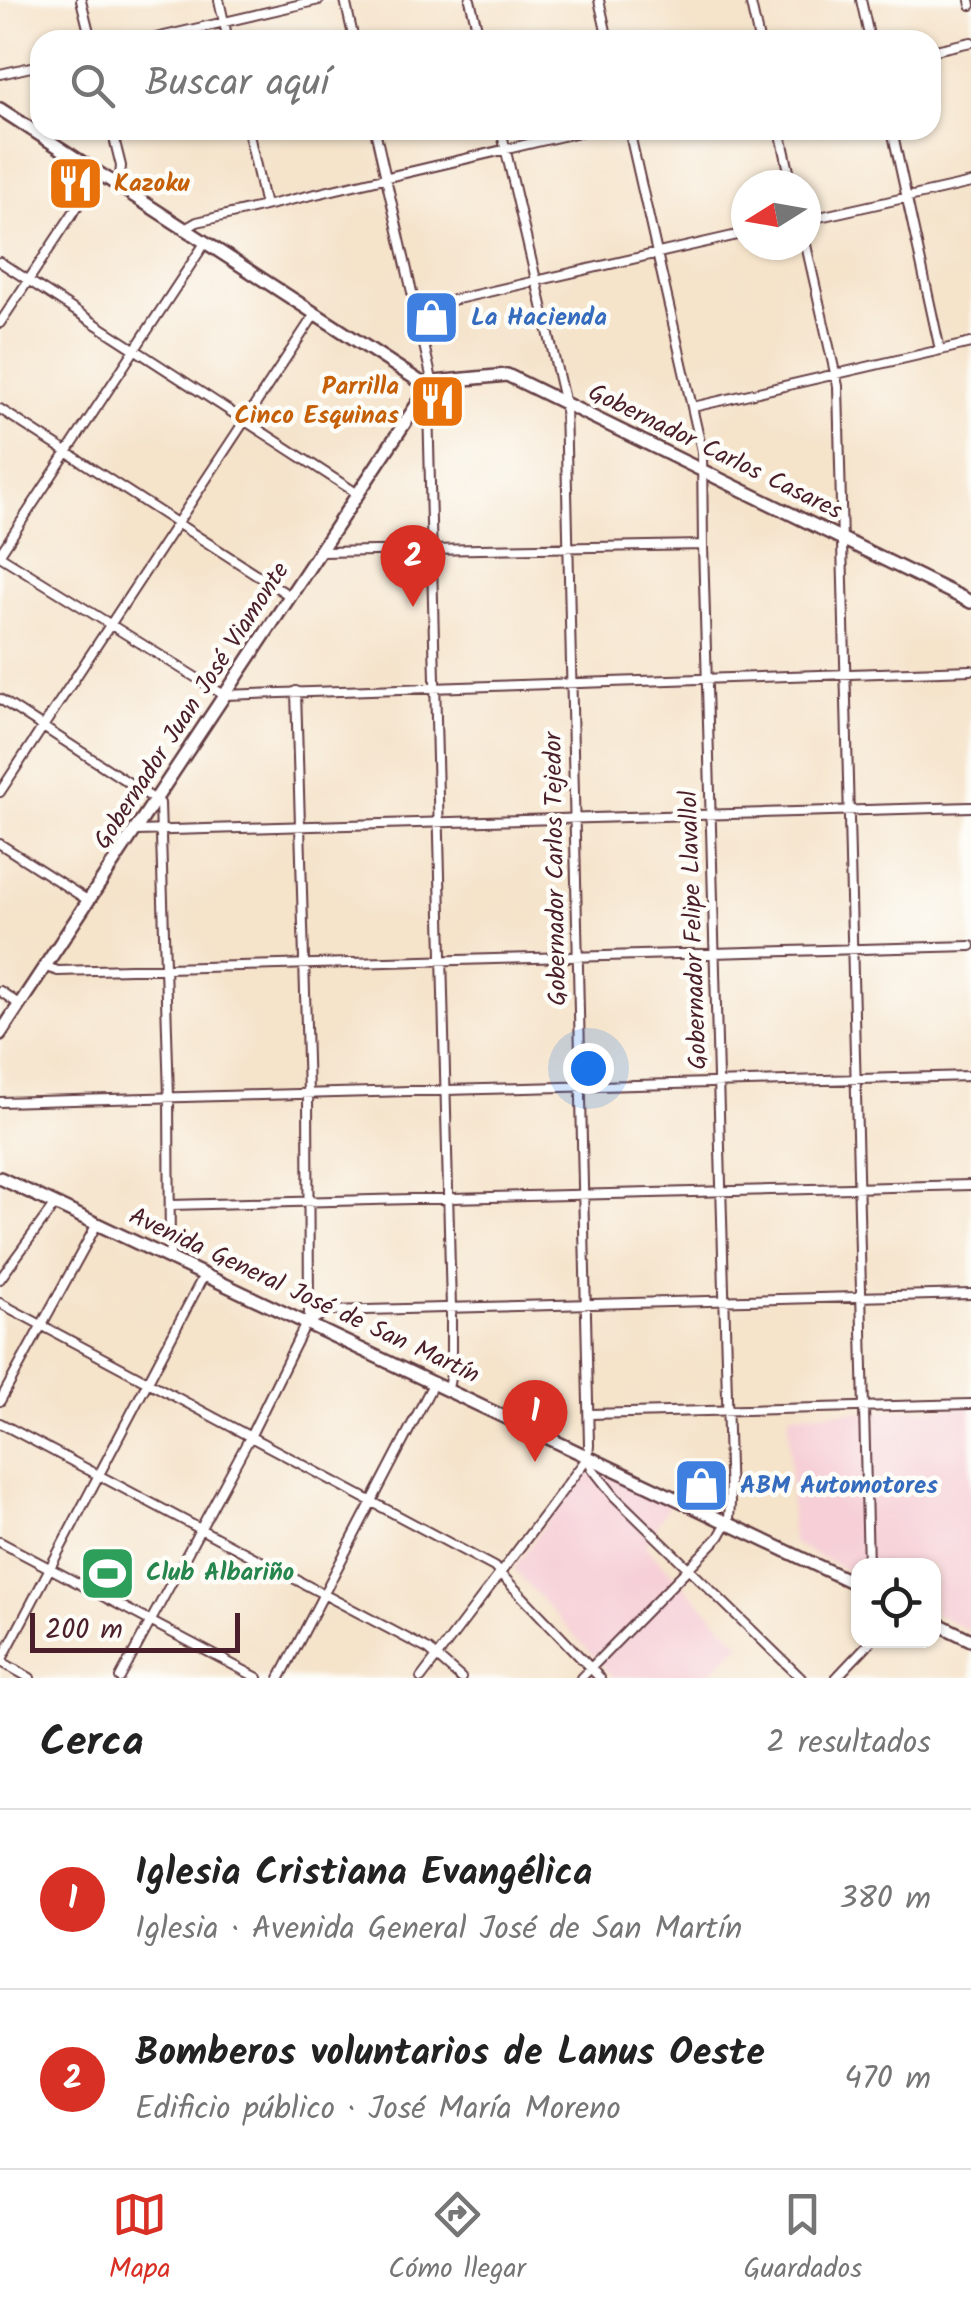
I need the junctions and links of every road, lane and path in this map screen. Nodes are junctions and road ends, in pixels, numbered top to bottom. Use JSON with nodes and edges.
{"nodes":[{"id":1,"x":81,"y":0,"type":"edge"},
{"id":2,"x":219,"y":0,"type":"edge"},
{"id":3,"x":319,"y":0,"type":"edge"},
{"id":4,"x":345,"y":0,"type":"edge"},
{"id":5,"x":470,"y":0,"type":"edge"},
{"id":6,"x":599,"y":0,"type":"edge"},
{"id":7,"x":750,"y":0,"type":"edge"},
{"id":8,"x":861,"y":0,"type":"edge"},
{"id":9,"x":224,"y":22,"type":"junction"},
{"id":10,"x":88,"y":30,"type":"edge"},
{"id":11,"x":190,"y":30,"type":"edge"},
{"id":12,"x":226,"y":30,"type":"edge"},
{"id":13,"x":352,"y":30,"type":"edge"},
{"id":14,"x":478,"y":30,"type":"edge"},
{"id":15,"x":606,"y":30,"type":"edge"},
{"id":16,"x":757,"y":30,"type":"edge"},
{"id":17,"x":868,"y":30,"type":"edge"},
{"id":18,"x":971,"y":42,"type":"edge"},
{"id":19,"x":941,"y":49,"type":"edge"},
{"id":20,"x":30,"y":67,"type":"edge"},
{"id":21,"x":0,"y":74,"type":"edge"},
{"id":22,"x":0,"y":110,"type":"edge"},
{"id":23,"x":30,"y":129,"type":"edge"},
{"id":24,"x":47,"y":140,"type":"edge"},
{"id":25,"x":114,"y":140,"type":"edge"},
{"id":26,"x":250,"y":140,"type":"edge"},
{"id":27,"x":377,"y":140,"type":"edge"},
{"id":28,"x":503,"y":140,"type":"edge"},
{"id":29,"x":544,"y":140,"type":"edge"},
{"id":30,"x":631,"y":140,"type":"edge"},
{"id":31,"x":782,"y":140,"type":"edge"},
{"id":32,"x":894,"y":140,"type":"edge"},
{"id":33,"x":505,"y":149,"type":"junction"},
{"id":34,"x":789,"y":170,"type":"edge"},
{"id":35,"x":100,"y":174,"type":"junction"},
{"id":36,"x":386,"y":177,"type":"junction"},
{"id":37,"x":971,"y":183,"type":"edge"},
{"id":38,"x":119,"y":187,"type":"junction"},
{"id":39,"x":908,"y":197,"type":"junction"},
{"id":40,"x":266,"y":206,"type":"junction"},
{"id":41,"x":821,"y":217,"type":"edge"},
{"id":42,"x":185,"y":230,"type":"junction"},
{"id":43,"x":731,"y":236,"type":"edge"},
{"id":44,"x":206,"y":243,"type":"junction"},
{"id":45,"x":657,"y":252,"type":"junction"},
{"id":46,"x":810,"y":260,"type":"edge"},
{"id":47,"x":0,"y":262,"type":"edge"},
{"id":48,"x":28,"y":280,"type":"junction"},
{"id":49,"x":537,"y":281,"type":"junction"},
{"id":50,"x":418,"y":308,"type":"junction"},
{"id":51,"x":315,"y":314,"type":"junction"},
{"id":52,"x":0,"y":323,"type":"edge"},
{"id":53,"x":971,"y":343,"type":"edge"},
{"id":54,"x":134,"y":350,"type":"junction"},
{"id":55,"x":940,"y":350,"type":"junction"},
{"id":56,"x":836,"y":373,"type":"junction"},
{"id":57,"x":427,"y":388,"type":"junction"},
{"id":58,"x":565,"y":404,"type":"junction"},
{"id":59,"x":693,"y":407,"type":"junction"},
{"id":60,"x":0,"y":409,"type":"edge"},
{"id":61,"x":245,"y":422,"type":"junction"},
{"id":62,"x":67,"y":453,"type":"junction"},
{"id":63,"x":702,"y":469,"type":"junction"},
{"id":64,"x":358,"y":494,"type":"junction"},
{"id":65,"x":176,"y":524,"type":"junction"},
{"id":66,"x":840,"y":538,"type":"junction"},
{"id":67,"x":568,"y":545,"type":"junction"},
{"id":68,"x":703,"y":545,"type":"junction"},
{"id":69,"x":430,"y":549,"type":"junction"},
{"id":70,"x":321,"y":552,"type":"junction"},
{"id":71,"x":0,"y":555,"type":"edge"},
{"id":72,"x":290,"y":596,"type":"junction"},
{"id":73,"x":971,"y":602,"type":"edge"},
{"id":74,"x":110,"y":626,"type":"junction"},
{"id":75,"x":971,"y":670,"type":"edge"},
{"id":76,"x":844,"y":674,"type":"junction"},
{"id":77,"x":706,"y":677,"type":"junction"},
{"id":78,"x":571,"y":681,"type":"junction"},
{"id":79,"x":434,"y":686,"type":"junction"},
{"id":80,"x":296,"y":690,"type":"junction"},
{"id":81,"x":224,"y":694,"type":"junction"},
{"id":82,"x":0,"y":699,"type":"edge"},
{"id":83,"x":43,"y":726,"type":"junction"},
{"id":84,"x":0,"y":792,"type":"edge"},
{"id":85,"x":156,"y":799,"type":"junction"},
{"id":86,"x":971,"y":807,"type":"edge"},
{"id":87,"x":848,"y":811,"type":"junction"},
{"id":88,"x":711,"y":815,"type":"junction"},
{"id":89,"x":574,"y":820,"type":"junction"},
{"id":90,"x":439,"y":823,"type":"junction"},
{"id":91,"x":300,"y":825,"type":"junction"},
{"id":92,"x":161,"y":830,"type":"junction"},
{"id":93,"x":136,"y":831,"type":"junction"},
{"id":94,"x":0,"y":844,"type":"edge"},
{"id":95,"x":89,"y":901,"type":"junction"},
{"id":96,"x":971,"y":946,"type":"edge"},
{"id":97,"x":852,"y":950,"type":"junction"},
{"id":98,"x":716,"y":953,"type":"junction"},
{"id":99,"x":578,"y":956,"type":"junction"},
{"id":100,"x":442,"y":959,"type":"junction"},
{"id":101,"x":304,"y":962,"type":"junction"},
{"id":102,"x":165,"y":966,"type":"junction"},
{"id":103,"x":46,"y":967,"type":"junction"},
{"id":104,"x":0,"y":992,"type":"edge"},
{"id":105,"x":20,"y":1004,"type":"junction"},
{"id":106,"x":0,"y":1034,"type":"edge"},
{"id":107,"x":971,"y":1076,"type":"edge"},
{"id":108,"x":855,"y":1079,"type":"junction"},
{"id":109,"x":718,"y":1083,"type":"junction"},
{"id":110,"x":582,"y":1086,"type":"junction"},
{"id":111,"x":446,"y":1090,"type":"junction"},
{"id":112,"x":308,"y":1092,"type":"junction"},
{"id":113,"x":169,"y":1097,"type":"junction"},
{"id":114,"x":0,"y":1102,"type":"edge"},
{"id":115,"x":0,"y":1178,"type":"edge"},
{"id":116,"x":971,"y":1186,"type":"edge"},
{"id":117,"x":858,"y":1188,"type":"junction"},
{"id":118,"x":722,"y":1192,"type":"junction"},
{"id":119,"x":584,"y":1194,"type":"junction"},
{"id":120,"x":448,"y":1199,"type":"junction"},
{"id":121,"x":310,"y":1202,"type":"junction"},
{"id":122,"x":54,"y":1204,"type":"junction"},
{"id":123,"x":171,"y":1206,"type":"junction"},
{"id":124,"x":97,"y":1224,"type":"junction"},
{"id":125,"x":170,"y":1259,"type":"junction"},
{"id":126,"x":204,"y":1275,"type":"junction"},
{"id":127,"x":0,"y":1278,"type":"edge"},
{"id":128,"x":971,"y":1294,"type":"edge"},
{"id":129,"x":860,"y":1298,"type":"junction"},
{"id":130,"x":724,"y":1299,"type":"junction"},
{"id":131,"x":0,"y":1303,"type":"edge"},
{"id":132,"x":586,"y":1304,"type":"junction"},
{"id":133,"x":451,"y":1308,"type":"junction"},
{"id":134,"x":306,"y":1324,"type":"junction"},
{"id":135,"x":41,"y":1325,"type":"junction"},
{"id":136,"x":150,"y":1382,"type":"junction"},
{"id":137,"x":434,"y":1382,"type":"junction"},
{"id":138,"x":448,"y":1388,"type":"junction"},
{"id":139,"x":0,"y":1402,"type":"edge"},
{"id":140,"x":971,"y":1404,"type":"edge"},
{"id":141,"x":864,"y":1408,"type":"junction"},
{"id":142,"x":728,"y":1410,"type":"junction"},
{"id":143,"x":590,"y":1414,"type":"junction"},
{"id":144,"x":0,"y":1423,"type":"edge"},
{"id":145,"x":250,"y":1437,"type":"junction"},
{"id":146,"x":588,"y":1457,"type":"junction"},
{"id":147,"x":100,"y":1478,"type":"junction"},
{"id":148,"x":371,"y":1501,"type":"junction"},
{"id":149,"x":727,"y":1524,"type":"junction"},
{"id":150,"x":200,"y":1530,"type":"junction"},
{"id":151,"x":0,"y":1542,"type":"edge"},
{"id":152,"x":868,"y":1558,"type":"edge"},
{"id":153,"x":51,"y":1568,"type":"junction"},
{"id":154,"x":688,"y":1568,"type":"junction"},
{"id":155,"x":500,"y":1571,"type":"junction"},
{"id":156,"x":851,"y":1582,"type":"edge"},
{"id":157,"x":323,"y":1595,"type":"junction"},
{"id":158,"x":150,"y":1621,"type":"junction"},
{"id":159,"x":941,"y":1625,"type":"edge"},
{"id":160,"x":971,"y":1640,"type":"edge"},
{"id":161,"x":864,"y":1648,"type":"edge"},
{"id":162,"x":437,"y":1655,"type":"junction"},
{"id":163,"x":0,"y":1662,"type":"edge"},
{"id":164,"x":590,"y":1668,"type":"junction"},
{"id":165,"x":30,"y":1678,"type":"edge"},
{"id":166,"x":120,"y":1678,"type":"edge"},
{"id":167,"x":258,"y":1678,"type":"edge"},
{"id":168,"x":280,"y":1678,"type":"edge"},
{"id":169,"x":421,"y":1678,"type":"edge"},
{"id":170,"x":461,"y":1678,"type":"edge"},
{"id":171,"x":581,"y":1678,"type":"edge"},
{"id":172,"x":600,"y":1678,"type":"edge"},
{"id":173,"x":800,"y":1678,"type":"edge"},
{"id":174,"x":836,"y":1678,"type":"edge"}],
"edges":[{"from":1,"to":10,"type":"street"},
{"from":2,"to":9,"type":"street"},
{"from":3,"to":9,"type":"street"},
{"from":4,"to":13,"type":"street"},
{"from":5,"to":14,"type":"street"},
{"from":6,"to":15,"type":"street"},
{"from":7,"to":16,"type":"street"},
{"from":8,"to":17,"type":"street"},
{"from":9,"to":11,"type":"street"},
{"from":9,"to":12,"type":"street"},
{"from":18,"to":19,"type":"street"},
{"from":20,"to":21,"type":"street"},
{"from":22,"to":23,"type":"street"},
{"from":24,"to":35,"type":"street"},
{"from":25,"to":38,"type":"street"},
{"from":26,"to":40,"type":"street"},
{"from":27,"to":36,"type":"street"},
{"from":28,"to":33,"type":"street","name":"Gobernador Carlos Tejedor"},
{"from":29,"to":33,"type":"street"},
{"from":30,"to":45,"type":"street","name":"Gobernador Felipe Llavallol"},
{"from":31,"to":34,"type":"street"},
{"from":32,"to":39,"type":"street"},
{"from":33,"to":36,"type":"street"},
{"from":33,"to":49,"type":"street","name":"Gobernador Carlos Tejedor"},
{"from":35,"to":38,"type":"street"},
{"from":35,"to":48,"type":"street"},
{"from":36,"to":40,"type":"street"},
{"from":36,"to":50,"type":"street"},
{"from":37,"to":39,"type":"street"},
{"from":38,"to":42,"type":"street"},
{"from":39,"to":41,"type":"street"},
{"from":39,"to":55,"type":"street"},
{"from":40,"to":42,"type":"street"},
{"from":42,"to":44,"type":"street"},
{"from":43,"to":45,"type":"street"},
{"from":44,"to":51,"type":"street"},
{"from":44,"to":54,"type":"street"},
{"from":45,"to":49,"type":"street"},
{"from":45,"to":59,"type":"street","name":"Gobernador Felipe Llavallol"},
{"from":46,"to":56,"type":"street"},
{"from":47,"to":48,"type":"street"},
{"from":48,"to":52,"type":"street"},
{"from":48,"to":54,"type":"street"},
{"from":49,"to":50,"type":"street"},
{"from":49,"to":58,"type":"street","name":"Gobernador Carlos Tejedor"},
{"from":50,"to":57,"type":"street"},
{"from":51,"to":57,"type":"street"},
{"from":51,"to":61,"type":"street"},
{"from":53,"to":55,"type":"street"},
{"from":54,"to":61,"type":"street"},
{"from":54,"to":62,"type":"street"},
{"from":55,"to":56,"type":"street"},
{"from":56,"to":59,"type":"street"},
{"from":56,"to":66,"type":"street"},
{"from":57,"to":58,"type":"street","name":"Gobernador Carlos Casares"},
{"from":57,"to":64,"type":"street","name":"Gobernador Juan José Viamonte"},
{"from":57,"to":69,"type":"street"},
{"from":58,"to":63,"type":"street","name":"Gobernador Carlos Casares"},
{"from":58,"to":67,"type":"street","name":"Gobernador Carlos Tejedor"},
{"from":59,"to":63,"type":"street","name":"Gobernador Felipe Llavallol"},
{"from":60,"to":62,"type":"street"},
{"from":61,"to":64,"type":"street"},
{"from":61,"to":65,"type":"street"},
{"from":62,"to":65,"type":"street"},
{"from":62,"to":71,"type":"street"},
{"from":63,"to":66,"type":"street","name":"Gobernador Carlos Casares"},
{"from":63,"to":68,"type":"street","name":"Gobernador Felipe Llavallol"},
{"from":64,"to":70,"type":"street","name":"Gobernador Juan José Viamonte"},
{"from":65,"to":72,"type":"street"},
{"from":65,"to":74,"type":"street"},
{"from":66,"to":73,"type":"street","name":"Gobernador Carlos Casares"},
{"from":66,"to":76,"type":"street"},
{"from":67,"to":68,"type":"street"},
{"from":67,"to":69,"type":"street"},
{"from":67,"to":78,"type":"street","name":"Gobernador Carlos Tejedor"},
{"from":68,"to":77,"type":"street","name":"Gobernador Felipe Llavallol"},
{"from":69,"to":70,"type":"street"},
{"from":69,"to":79,"type":"street"},
{"from":70,"to":72,"type":"street","name":"Gobernador Juan José Viamonte"},
{"from":71,"to":74,"type":"street"},
{"from":72,"to":81,"type":"street","name":"Gobernador Juan José Viamonte"},
{"from":74,"to":81,"type":"street"},
{"from":74,"to":83,"type":"street"},
{"from":75,"to":76,"type":"street"},
{"from":76,"to":77,"type":"street"},
{"from":76,"to":87,"type":"street"},
{"from":77,"to":78,"type":"street"},
{"from":77,"to":88,"type":"street","name":"Gobernador Felipe Llavallol"},
{"from":78,"to":79,"type":"street"},
{"from":78,"to":89,"type":"street","name":"Gobernador Carlos Tejedor"},
{"from":79,"to":80,"type":"street"},
{"from":79,"to":90,"type":"street"},
{"from":80,"to":81,"type":"street"},
{"from":80,"to":91,"type":"street"},
{"from":81,"to":85,"type":"street","name":"Gobernador Juan José Viamonte"},
{"from":82,"to":83,"type":"street"},
{"from":83,"to":84,"type":"street"},
{"from":83,"to":85,"type":"street"},
{"from":85,"to":92,"type":"street"},
{"from":85,"to":93,"type":"street","name":"Gobernador Juan José Viamonte"},
{"from":86,"to":87,"type":"street"},
{"from":87,"to":88,"type":"street"},
{"from":87,"to":97,"type":"street"},
{"from":88,"to":89,"type":"street"},
{"from":88,"to":98,"type":"street","name":"Gobernador Felipe Llavallol"},
{"from":89,"to":90,"type":"street"},
{"from":89,"to":99,"type":"street","name":"Gobernador Carlos Tejedor"},
{"from":90,"to":91,"type":"street"},
{"from":90,"to":100,"type":"street"},
{"from":91,"to":92,"type":"street"},
{"from":91,"to":101,"type":"street"},
{"from":92,"to":93,"type":"street"},
{"from":92,"to":102,"type":"street"},
{"from":93,"to":95,"type":"street","name":"Gobernador Juan José Viamonte"},
{"from":94,"to":95,"type":"street"},
{"from":95,"to":103,"type":"street","name":"Gobernador Juan José Viamonte"},
{"from":96,"to":97,"type":"street"},
{"from":97,"to":98,"type":"street"},
{"from":97,"to":108,"type":"street"},
{"from":98,"to":99,"type":"street"},
{"from":98,"to":109,"type":"street","name":"Gobernador Felipe Llavallol"},
{"from":99,"to":100,"type":"street"},
{"from":99,"to":110,"type":"street","name":"Gobernador Carlos Tejedor"},
{"from":100,"to":101,"type":"street"},
{"from":100,"to":111,"type":"street"},
{"from":101,"to":102,"type":"street"},
{"from":101,"to":112,"type":"street"},
{"from":102,"to":103,"type":"street"},
{"from":102,"to":113,"type":"street"},
{"from":103,"to":105,"type":"street","name":"Gobernador Juan José Viamonte"},
{"from":104,"to":105,"type":"street"},
{"from":105,"to":106,"type":"street","name":"Gobernador Juan José Viamonte"},
{"from":107,"to":108,"type":"street"},
{"from":108,"to":109,"type":"street"},
{"from":108,"to":117,"type":"street"},
{"from":109,"to":110,"type":"street"},
{"from":109,"to":118,"type":"street","name":"Gobernador Felipe Llavallol"},
{"from":110,"to":111,"type":"street"},
{"from":110,"to":119,"type":"street","name":"Gobernador Carlos Tejedor"},
{"from":111,"to":112,"type":"street"},
{"from":111,"to":120,"type":"street"},
{"from":112,"to":113,"type":"street"},
{"from":112,"to":121,"type":"street"},
{"from":113,"to":114,"type":"street"},
{"from":113,"to":123,"type":"street"},
{"from":115,"to":122,"type":"street","name":"Avenida General José de San Martín"},
{"from":116,"to":117,"type":"street"},
{"from":117,"to":118,"type":"street"},
{"from":117,"to":129,"type":"street"},
{"from":118,"to":119,"type":"street"},
{"from":118,"to":130,"type":"street","name":"Gobernador Felipe Llavallol"},
{"from":119,"to":120,"type":"street"},
{"from":119,"to":132,"type":"street","name":"Gobernador Carlos Tejedor"},
{"from":120,"to":121,"type":"street"},
{"from":120,"to":133,"type":"street"},
{"from":121,"to":123,"type":"street"},
{"from":121,"to":134,"type":"street"},
{"from":122,"to":124,"type":"street","name":"Avenida General José de San Martín"},
{"from":122,"to":127,"type":"street"},
{"from":123,"to":125,"type":"street"},
{"from":124,"to":125,"type":"street","name":"Avenida General José de San Martín"},
{"from":124,"to":135,"type":"street"},
{"from":125,"to":126,"type":"street","name":"Avenida General José de San Martín"},
{"from":126,"to":134,"type":"street","name":"Avenida General José de San Martín"},
{"from":126,"to":136,"type":"street"},
{"from":128,"to":129,"type":"street"},
{"from":129,"to":130,"type":"street"},
{"from":129,"to":141,"type":"street"},
{"from":130,"to":132,"type":"street"},
{"from":130,"to":142,"type":"street","name":"Gobernador Felipe Llavallol"},
{"from":131,"to":135,"type":"street"},
{"from":132,"to":133,"type":"street"},
{"from":132,"to":143,"type":"street","name":"Gobernador Carlos Tejedor"},
{"from":133,"to":134,"type":"street"},
{"from":133,"to":138,"type":"street"},
{"from":134,"to":137,"type":"street","name":"Avenida General José de San Martín"},
{"from":134,"to":145,"type":"street"},
{"from":135,"to":136,"type":"street"},
{"from":135,"to":139,"type":"street"},
{"from":136,"to":145,"type":"street"},
{"from":136,"to":147,"type":"street"},
{"from":137,"to":138,"type":"street","name":"Avenida General José de San Martín"},
{"from":137,"to":148,"type":"street"},
{"from":138,"to":146,"type":"street","name":"Avenida General José de San Martín"},
{"from":140,"to":141,"type":"street"},
{"from":141,"to":142,"type":"street"},
{"from":141,"to":152,"type":"street"},
{"from":142,"to":143,"type":"street"},
{"from":142,"to":149,"type":"street","name":"Gobernador Felipe Llavallol"},
{"from":143,"to":146,"type":"street","name":"Gobernador Carlos Tejedor"},
{"from":144,"to":147,"type":"street"},
{"from":145,"to":148,"type":"street"},
{"from":145,"to":150,"type":"street"},
{"from":146,"to":149,"type":"street","name":"Avenida General José de San Martín"},
{"from":146,"to":154,"type":"street"},
{"from":146,"to":155,"type":"street"},
{"from":147,"to":150,"type":"street"},
{"from":147,"to":153,"type":"street"},
{"from":148,"to":155,"type":"street"},
{"from":148,"to":157,"type":"street"},
{"from":149,"to":154,"type":"street"},
{"from":149,"to":156,"type":"street","name":"Avenida General José de San Martín"},
{"from":150,"to":157,"type":"street"},
{"from":150,"to":158,"type":"street"},
{"from":151,"to":153,"type":"street"},
{"from":153,"to":158,"type":"street"},
{"from":153,"to":163,"type":"street"},
{"from":154,"to":164,"type":"street"},
{"from":154,"to":173,"type":"street"},
{"from":155,"to":162,"type":"street"},
{"from":155,"to":164,"type":"street"},
{"from":157,"to":162,"type":"street"},
{"from":157,"to":168,"type":"street"},
{"from":158,"to":166,"type":"street"},
{"from":158,"to":167,"type":"street"},
{"from":159,"to":160,"type":"street"},
{"from":161,"to":174,"type":"street"},
{"from":162,"to":169,"type":"street"},
{"from":162,"to":170,"type":"street"},
{"from":163,"to":165,"type":"street"},
{"from":164,"to":171,"type":"street"},
{"from":164,"to":172,"type":"street"}]}
